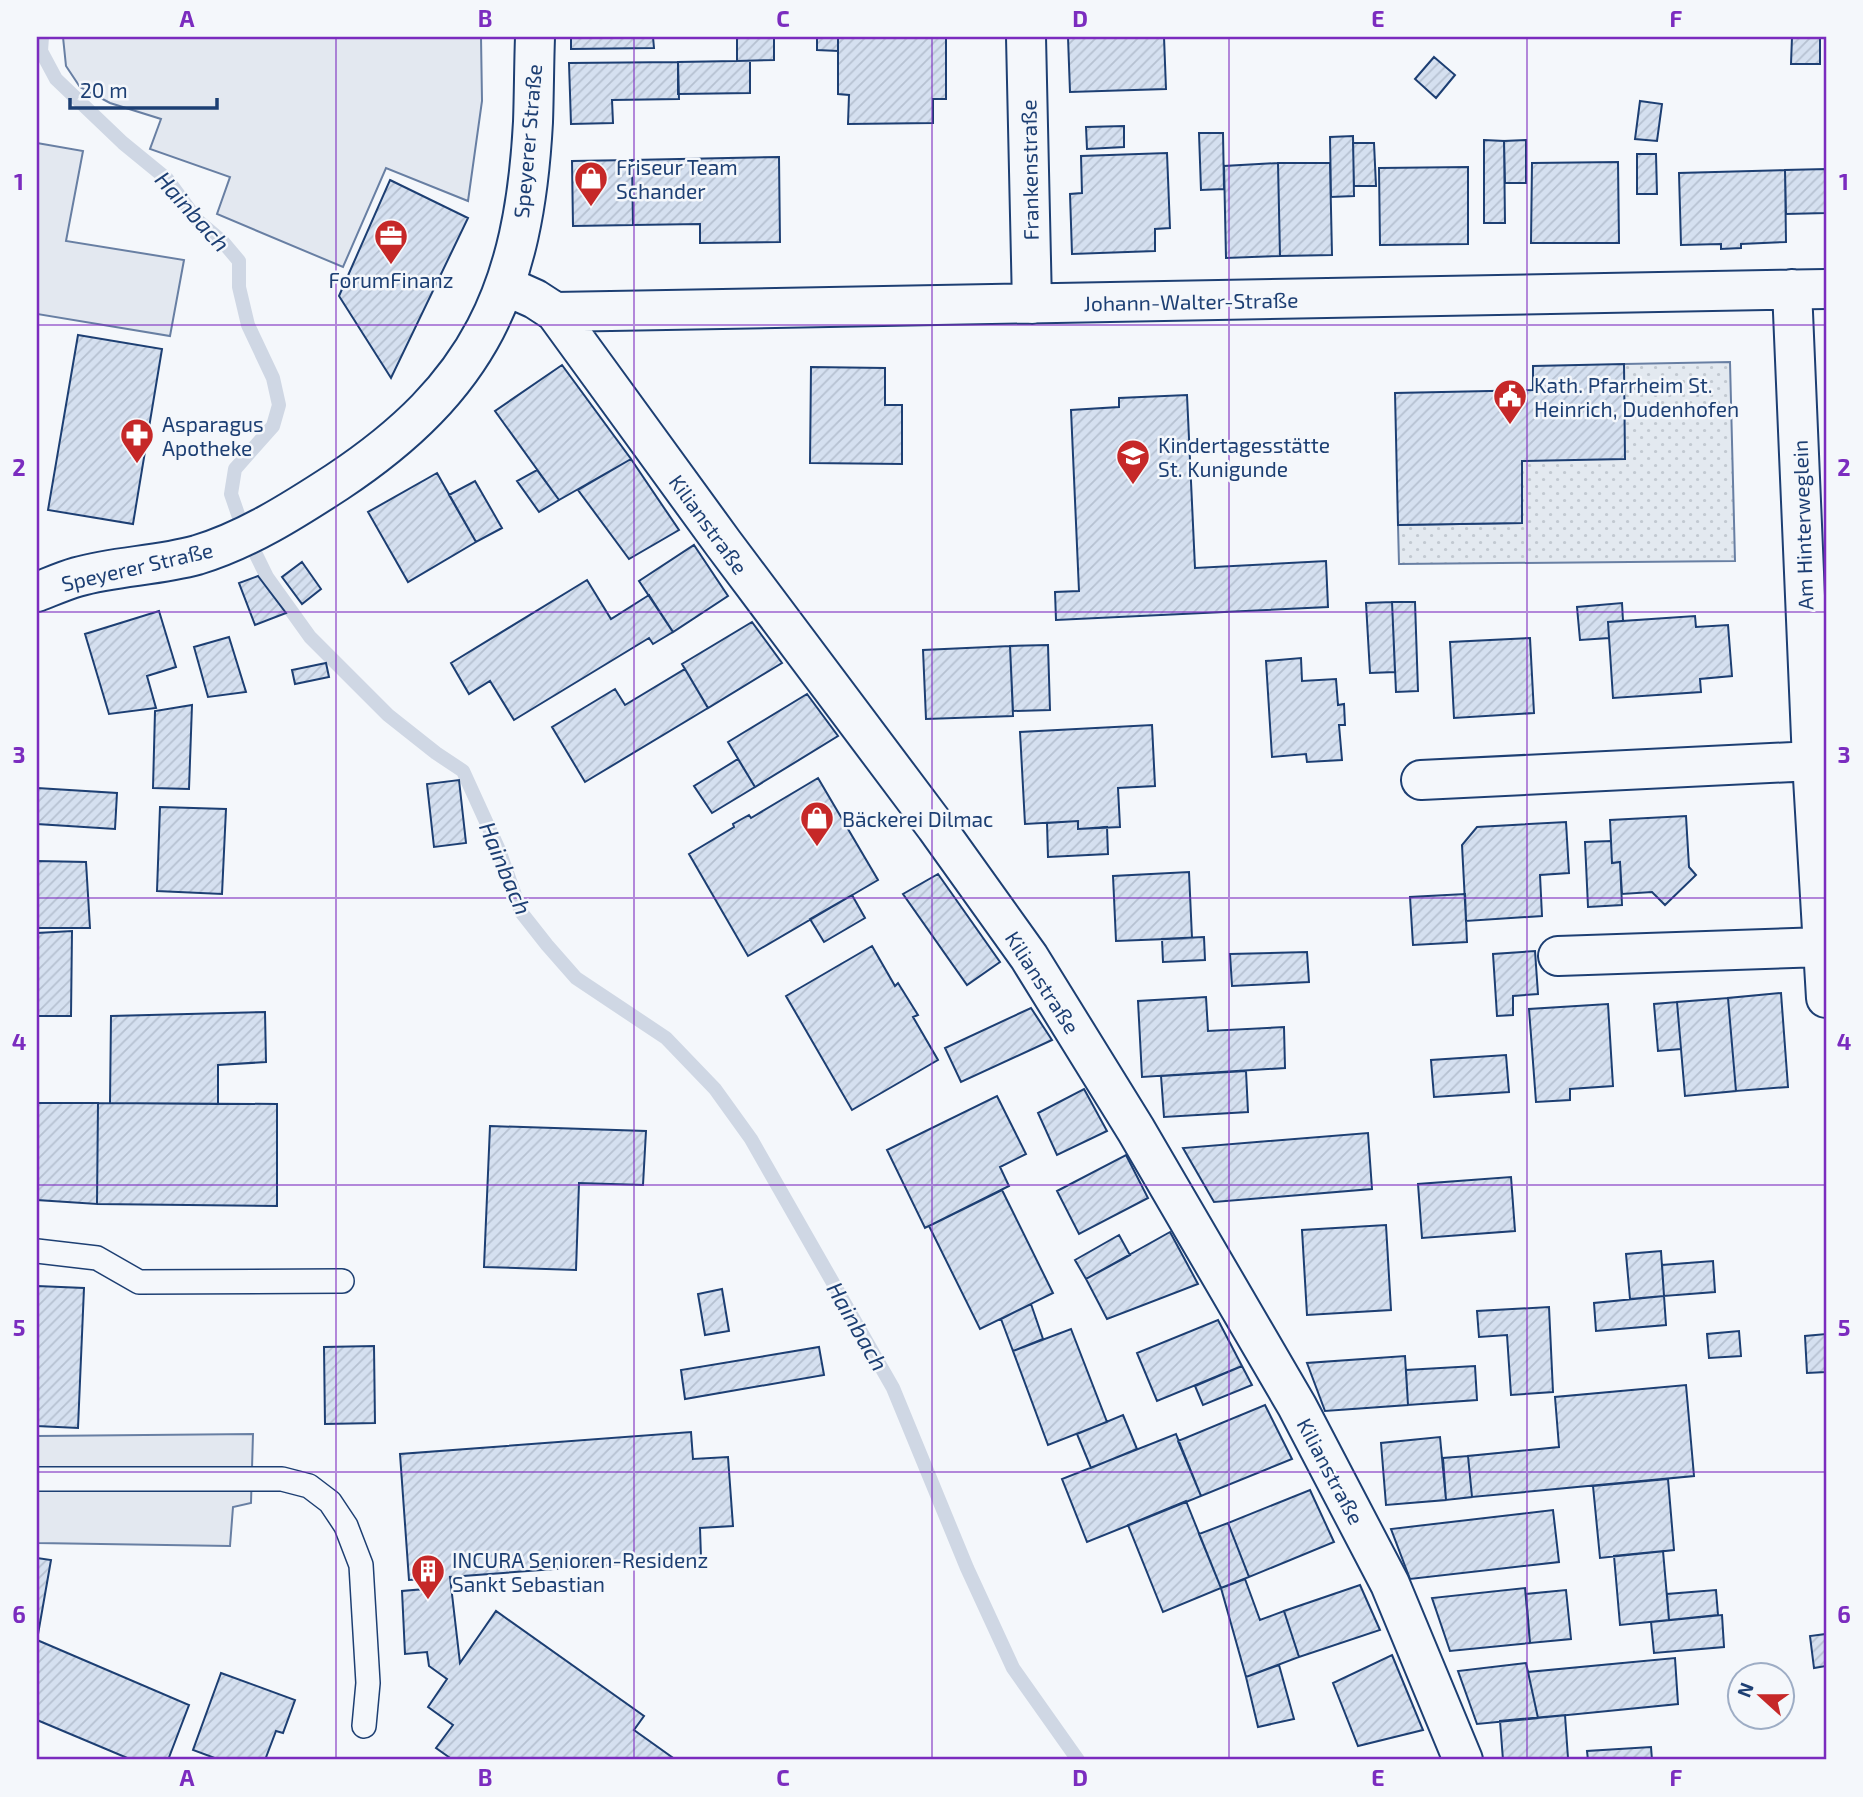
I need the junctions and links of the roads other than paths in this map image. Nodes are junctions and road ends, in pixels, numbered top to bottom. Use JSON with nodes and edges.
{"nodes":[{"id":1,"x":535,"y":37,"type":"edge"},
{"id":2,"x":1026,"y":37,"type":"edge"},
{"id":3,"x":506,"y":286,"type":"junction"},
{"id":4,"x":1809,"y":289,"type":"edge"},
{"id":5,"x":1032,"y":304,"type":"junction"},
{"id":6,"x":555,"y":312,"type":"junction"},
{"id":7,"x":37,"y":592,"type":"edge"},
{"id":8,"x":1812,"y":761,"type":"junction"},
{"id":9,"x":1421,"y":780,"type":"dead end"},
{"id":10,"x":1823,"y":947,"type":"junction"},
{"id":11,"x":1558,"y":956,"type":"dead end"},
{"id":12,"x":1826,"y":999,"type":"edge"},
{"id":13,"x":37,"y":1251,"type":"edge"},
{"id":14,"x":342,"y":1281,"type":"dead end"},
{"id":15,"x":37,"y":1479,"type":"edge"},
{"id":16,"x":364,"y":1726,"type":"dead end"},
{"id":17,"x":1463,"y":1760,"type":"edge"}],
"edges":[{"from":1,"to":3,"type":"street","name":"Speyerer Straße"},
{"from":2,"to":5,"type":"street","name":"Frankenstraße"},
{"from":3,"to":6,"type":"street","name":"Kilianstraße"},
{"from":3,"to":7,"type":"street","name":"Speyerer Straße"},
{"from":4,"to":5,"type":"street","name":"Johann-Walter-Straße"},
{"from":4,"to":8,"type":"street","name":"Am Hinterweglein"},
{"from":5,"to":6,"type":"street","name":"Johann-Walter-Straße"},
{"from":6,"to":17,"type":"street","name":"Kilianstraße"},
{"from":8,"to":9,"type":"street"},
{"from":8,"to":10,"type":"street","name":"Am Hinterweglein"},
{"from":10,"to":11,"type":"street"},
{"from":10,"to":12,"type":"street","name":"Am Hinterweglein"},
{"from":13,"to":14,"type":"lane"},
{"from":15,"to":16,"type":"lane"}]}
